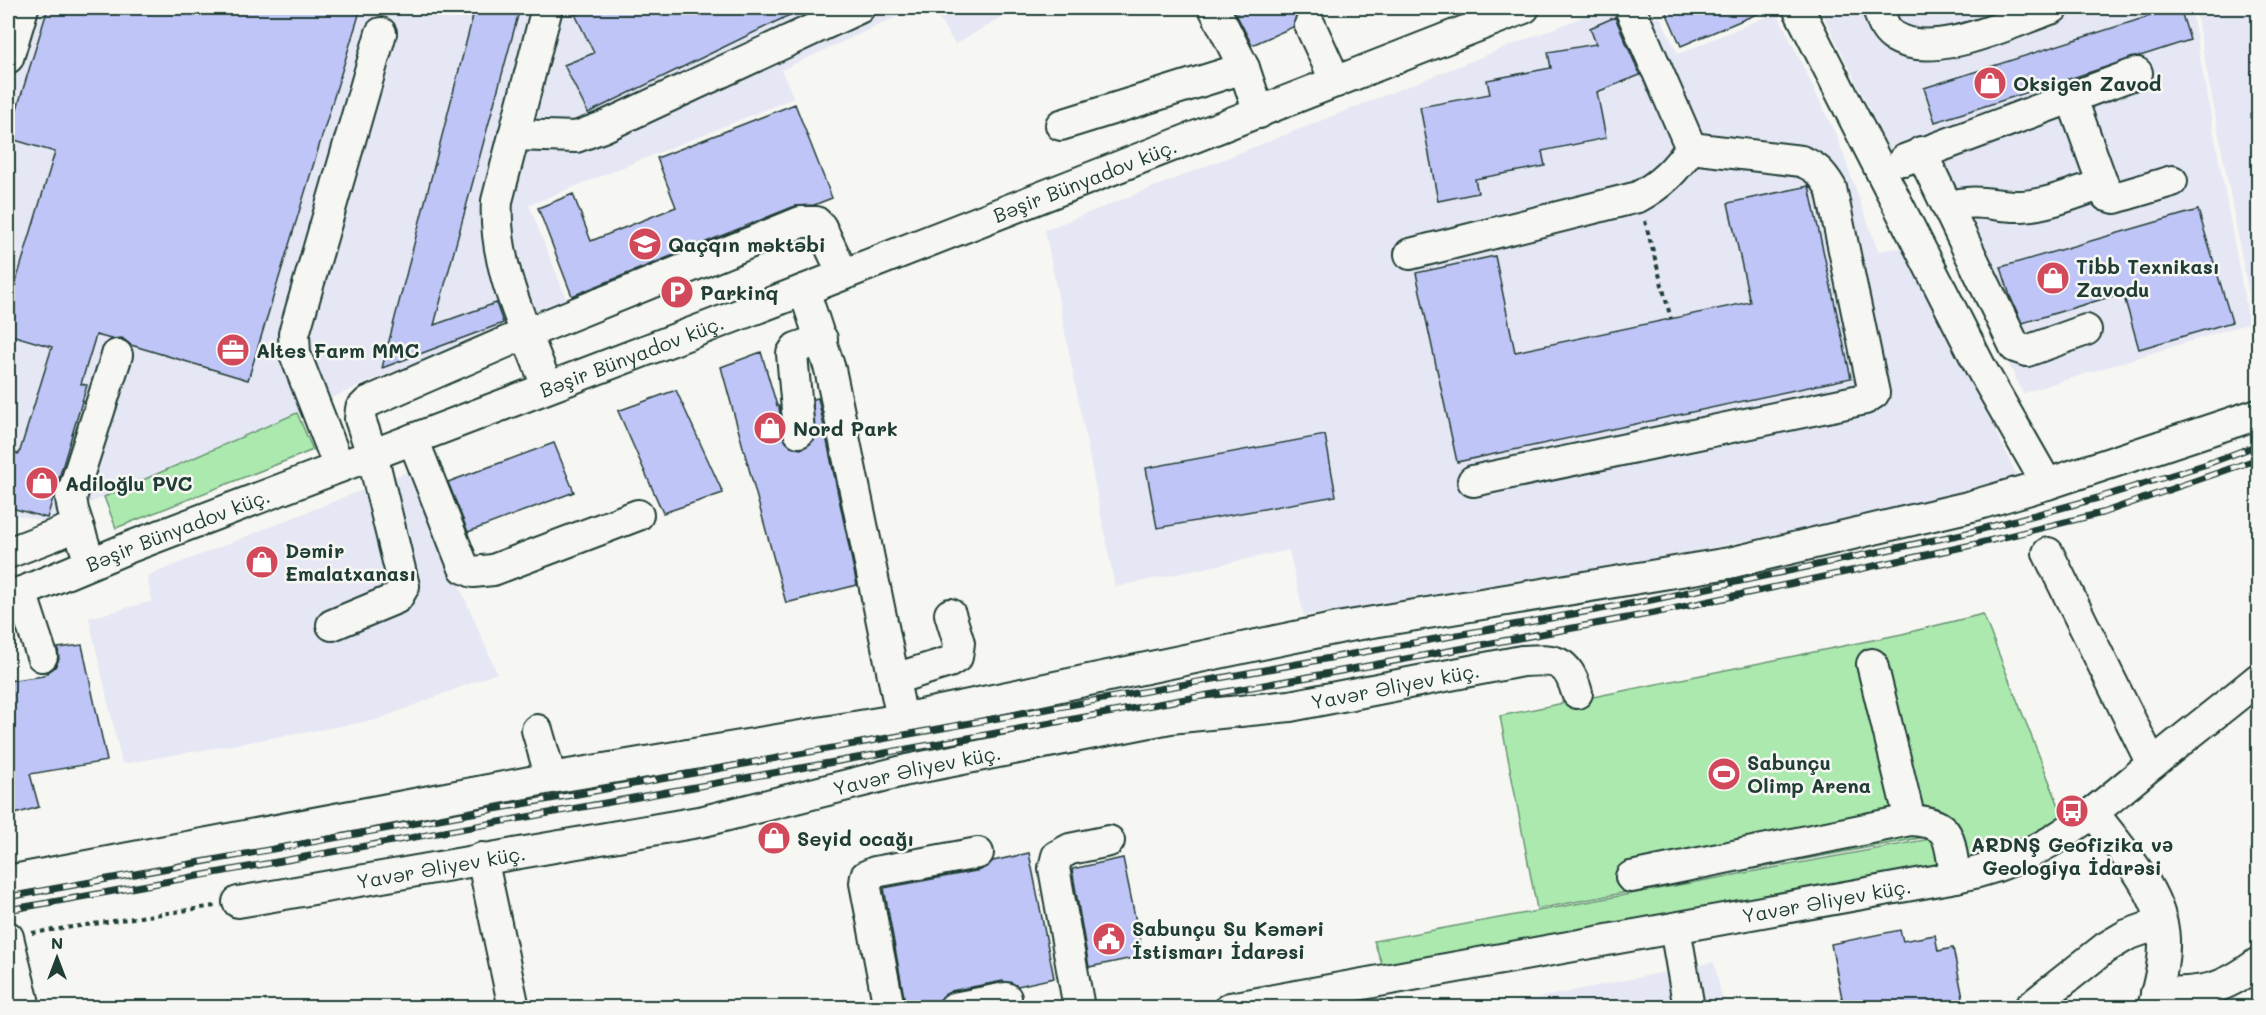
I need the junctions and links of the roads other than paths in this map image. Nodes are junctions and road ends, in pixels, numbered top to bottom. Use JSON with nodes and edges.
{"nodes":[{"id":1,"x":23,"y":8,"type":"edge"},
{"id":2,"x":547,"y":8,"type":"edge"},
{"id":3,"x":859,"y":8,"type":"edge"},
{"id":4,"x":1214,"y":8,"type":"edge"},
{"id":5,"x":1630,"y":8,"type":"edge"},
{"id":6,"x":1798,"y":8,"type":"edge"},
{"id":7,"x":1878,"y":8,"type":"edge"},
{"id":8,"x":2053,"y":8,"type":"edge"},
{"id":9,"x":1514,"y":9,"type":"edge"},
{"id":10,"x":1310,"y":25,"type":"dead end"},
{"id":11,"x":381,"y":33,"type":"dead end"},
{"id":12,"x":8,"y":58,"type":"edge"},
{"id":13,"x":1244,"y":68,"type":"junction"},
{"id":14,"x":2138,"y":73,"type":"dead end"},
{"id":15,"x":1336,"y":82,"type":"junction"},
{"id":16,"x":2072,"y":99,"type":"junction"},
{"id":17,"x":1259,"y":113,"type":"junction"},
{"id":18,"x":1061,"y":125,"type":"dead end"},
{"id":19,"x":514,"y":135,"type":"junction"},
{"id":20,"x":1691,"y":148,"type":"junction"},
{"id":21,"x":1921,"y":152,"type":"junction"},
{"id":22,"x":1882,"y":170,"type":"junction"},
{"id":23,"x":2172,"y":181,"type":"dead end"},
{"id":24,"x":2103,"y":184,"type":"junction"},
{"id":25,"x":1948,"y":207,"type":"junction"},
{"id":26,"x":1410,"y":254,"type":"dead end"},
{"id":27,"x":843,"y":274,"type":"junction"},
{"id":28,"x":804,"y":290,"type":"junction"},
{"id":29,"x":2086,"y":330,"type":"dead end"},
{"id":30,"x":527,"y":333,"type":"junction"},
{"id":31,"x":822,"y":339,"type":"junction"},
{"id":32,"x":117,"y":355,"type":"dead end"},
{"id":33,"x":547,"y":387,"type":"junction"},
{"id":34,"x":2259,"y":414,"type":"edge"},
{"id":35,"x":799,"y":432,"type":"dead end"},
{"id":36,"x":413,"y":439,"type":"junction"},
{"id":37,"x":372,"y":454,"type":"junction"},
{"id":38,"x":339,"y":467,"type":"junction"},
{"id":39,"x":1473,"y":481,"type":"dead end"},
{"id":40,"x":2047,"y":484,"type":"junction"},
{"id":41,"x":638,"y":515,"type":"dead end"},
{"id":42,"x":78,"y":526,"type":"junction"},
{"id":43,"x":8,"y":553,"type":"edge"},
{"id":44,"x":2048,"y":553,"type":"dead end"},
{"id":45,"x":90,"y":563,"type":"junction"},
{"id":46,"x":14,"y":595,"type":"edge"},
{"id":47,"x":950,"y":614,"type":"dead end"},
{"id":48,"x":332,"y":626,"type":"dead end"},
{"id":49,"x":42,"y":656,"type":"dead end"},
{"id":50,"x":1872,"y":664,"type":"dead end"},
{"id":51,"x":894,"y":679,"type":"junction"},
{"id":52,"x":2259,"y":679,"type":"edge"},
{"id":53,"x":1577,"y":693,"type":"dead end"},
{"id":54,"x":902,"y":718,"type":"junction"},
{"id":55,"x":537,"y":730,"type":"dead end"},
{"id":56,"x":2152,"y":764,"type":"junction"},
{"id":57,"x":552,"y":778,"type":"junction"},
{"id":58,"x":2093,"y":812,"type":"junction"},
{"id":59,"x":1910,"y":820,"type":"junction"},
{"id":60,"x":1109,"y":841,"type":"dead end"},
{"id":61,"x":978,"y":853,"type":"dead end"},
{"id":62,"x":482,"y":858,"type":"junction"},
{"id":63,"x":1631,"y":877,"type":"dead end"},
{"id":64,"x":1956,"y":877,"type":"junction"},
{"id":65,"x":8,"y":881,"type":"edge"},
{"id":66,"x":238,"y":902,"type":"road end"},
{"id":67,"x":2161,"y":923,"type":"junction"},
{"id":68,"x":1675,"y":928,"type":"junction"},
{"id":69,"x":8,"y":937,"type":"edge"},
{"id":70,"x":2259,"y":963,"type":"edge"},
{"id":71,"x":1006,"y":998,"type":"dead end"},
{"id":72,"x":2155,"y":1000,"type":"edge"},
{"id":73,"x":25,"y":1008,"type":"edge"},
{"id":74,"x":514,"y":1008,"type":"edge"},
{"id":75,"x":890,"y":1008,"type":"edge"},
{"id":76,"x":954,"y":1008,"type":"edge"},
{"id":77,"x":1079,"y":1008,"type":"edge"},
{"id":78,"x":1230,"y":1008,"type":"edge"},
{"id":79,"x":1689,"y":1008,"type":"edge"},
{"id":80,"x":2029,"y":1008,"type":"edge"}],
"edges":[{"from":1,"to":12,"type":"street"},
{"from":2,"to":19,"type":"street"},
{"from":3,"to":19,"type":"street"},
{"from":4,"to":13,"type":"street"},
{"from":5,"to":20,"type":"street"},
{"from":6,"to":22,"type":"street"},
{"from":7,"to":8,"type":"street"},
{"from":9,"to":15,"type":"street","name":"Bəşir Bünyadov küç."},
{"from":10,"to":15,"type":"street"},
{"from":11,"to":38,"type":"street"},
{"from":13,"to":17,"type":"street"},
{"from":13,"to":18,"type":"street"},
{"from":14,"to":16,"type":"street"},
{"from":15,"to":17,"type":"street","name":"Bəşir Bünyadov küç."},
{"from":16,"to":21,"type":"street"},
{"from":16,"to":24,"type":"street"},
{"from":17,"to":27,"type":"street","name":"Bəşir Bünyadov küç."},
{"from":19,"to":30,"type":"street"},
{"from":20,"to":26,"type":"street"},
{"from":20,"to":39,"type":"street"},
{"from":21,"to":22,"type":"street"},
{"from":21,"to":25,"type":"street"},
{"from":22,"to":40,"type":"street"},
{"from":23,"to":24,"type":"street"},
{"from":24,"to":25,"type":"street"},
{"from":25,"to":29,"type":"street"},
{"from":27,"to":28,"type":"street","name":"Bəşir Bünyadov küç."},
{"from":27,"to":30,"type":"street"},
{"from":28,"to":31,"type":"street"},
{"from":28,"to":33,"type":"street","name":"Bəşir Bünyadov küç."},
{"from":30,"to":33,"type":"street"},
{"from":30,"to":37,"type":"street"},
{"from":31,"to":35,"type":"street"},
{"from":31,"to":51,"type":"street"},
{"from":32,"to":42,"type":"street"},
{"from":33,"to":36,"type":"street","name":"Bəşir Bünyadov küç."},
{"from":34,"to":40,"type":"street"},
{"from":36,"to":37,"type":"street","name":"Bəşir Bünyadov küç."},
{"from":36,"to":41,"type":"street"},
{"from":37,"to":38,"type":"street","name":"Bəşir Bünyadov küç."},
{"from":37,"to":48,"type":"street"},
{"from":38,"to":45,"type":"street","name":"Bəşir Bünyadov küç."},
{"from":40,"to":54,"type":"street"},
{"from":42,"to":43,"type":"street"},
{"from":42,"to":45,"type":"street"},
{"from":44,"to":56,"type":"street"},
{"from":45,"to":46,"type":"street","name":"Bəşir Bünyadov küç."},
{"from":46,"to":49,"type":"street"},
{"from":47,"to":51,"type":"street"},
{"from":50,"to":59,"type":"street"},
{"from":51,"to":54,"type":"street"},
{"from":52,"to":56,"type":"street","name":"Yavər Əliyev küç."},
{"from":53,"to":62,"type":"street","name":"Yavər Əliyev küç."},
{"from":54,"to":57,"type":"street"},
{"from":55,"to":57,"type":"street"},
{"from":56,"to":58,"type":"street","name":"Yavər Əliyev küç."},
{"from":57,"to":65,"type":"street"},
{"from":58,"to":64,"type":"street","name":"Yavər Əliyev küç."},
{"from":58,"to":67,"type":"street"},
{"from":59,"to":63,"type":"street"},
{"from":59,"to":64,"type":"street"},
{"from":60,"to":77,"type":"street"},
{"from":61,"to":75,"type":"street"},
{"from":62,"to":66,"type":"street","name":"Yavər Əliyev küç."},
{"from":62,"to":74,"type":"street"},
{"from":64,"to":68,"type":"street","name":"Yavər Əliyev küç."},
{"from":67,"to":72,"type":"street"},
{"from":67,"to":80,"type":"street"},
{"from":68,"to":78,"type":"street","name":"Yavər Əliyev küç."},
{"from":68,"to":79,"type":"street"},
{"from":69,"to":73,"type":"street"},
{"from":70,"to":72,"type":"street"},
{"from":71,"to":76,"type":"street"}]}
